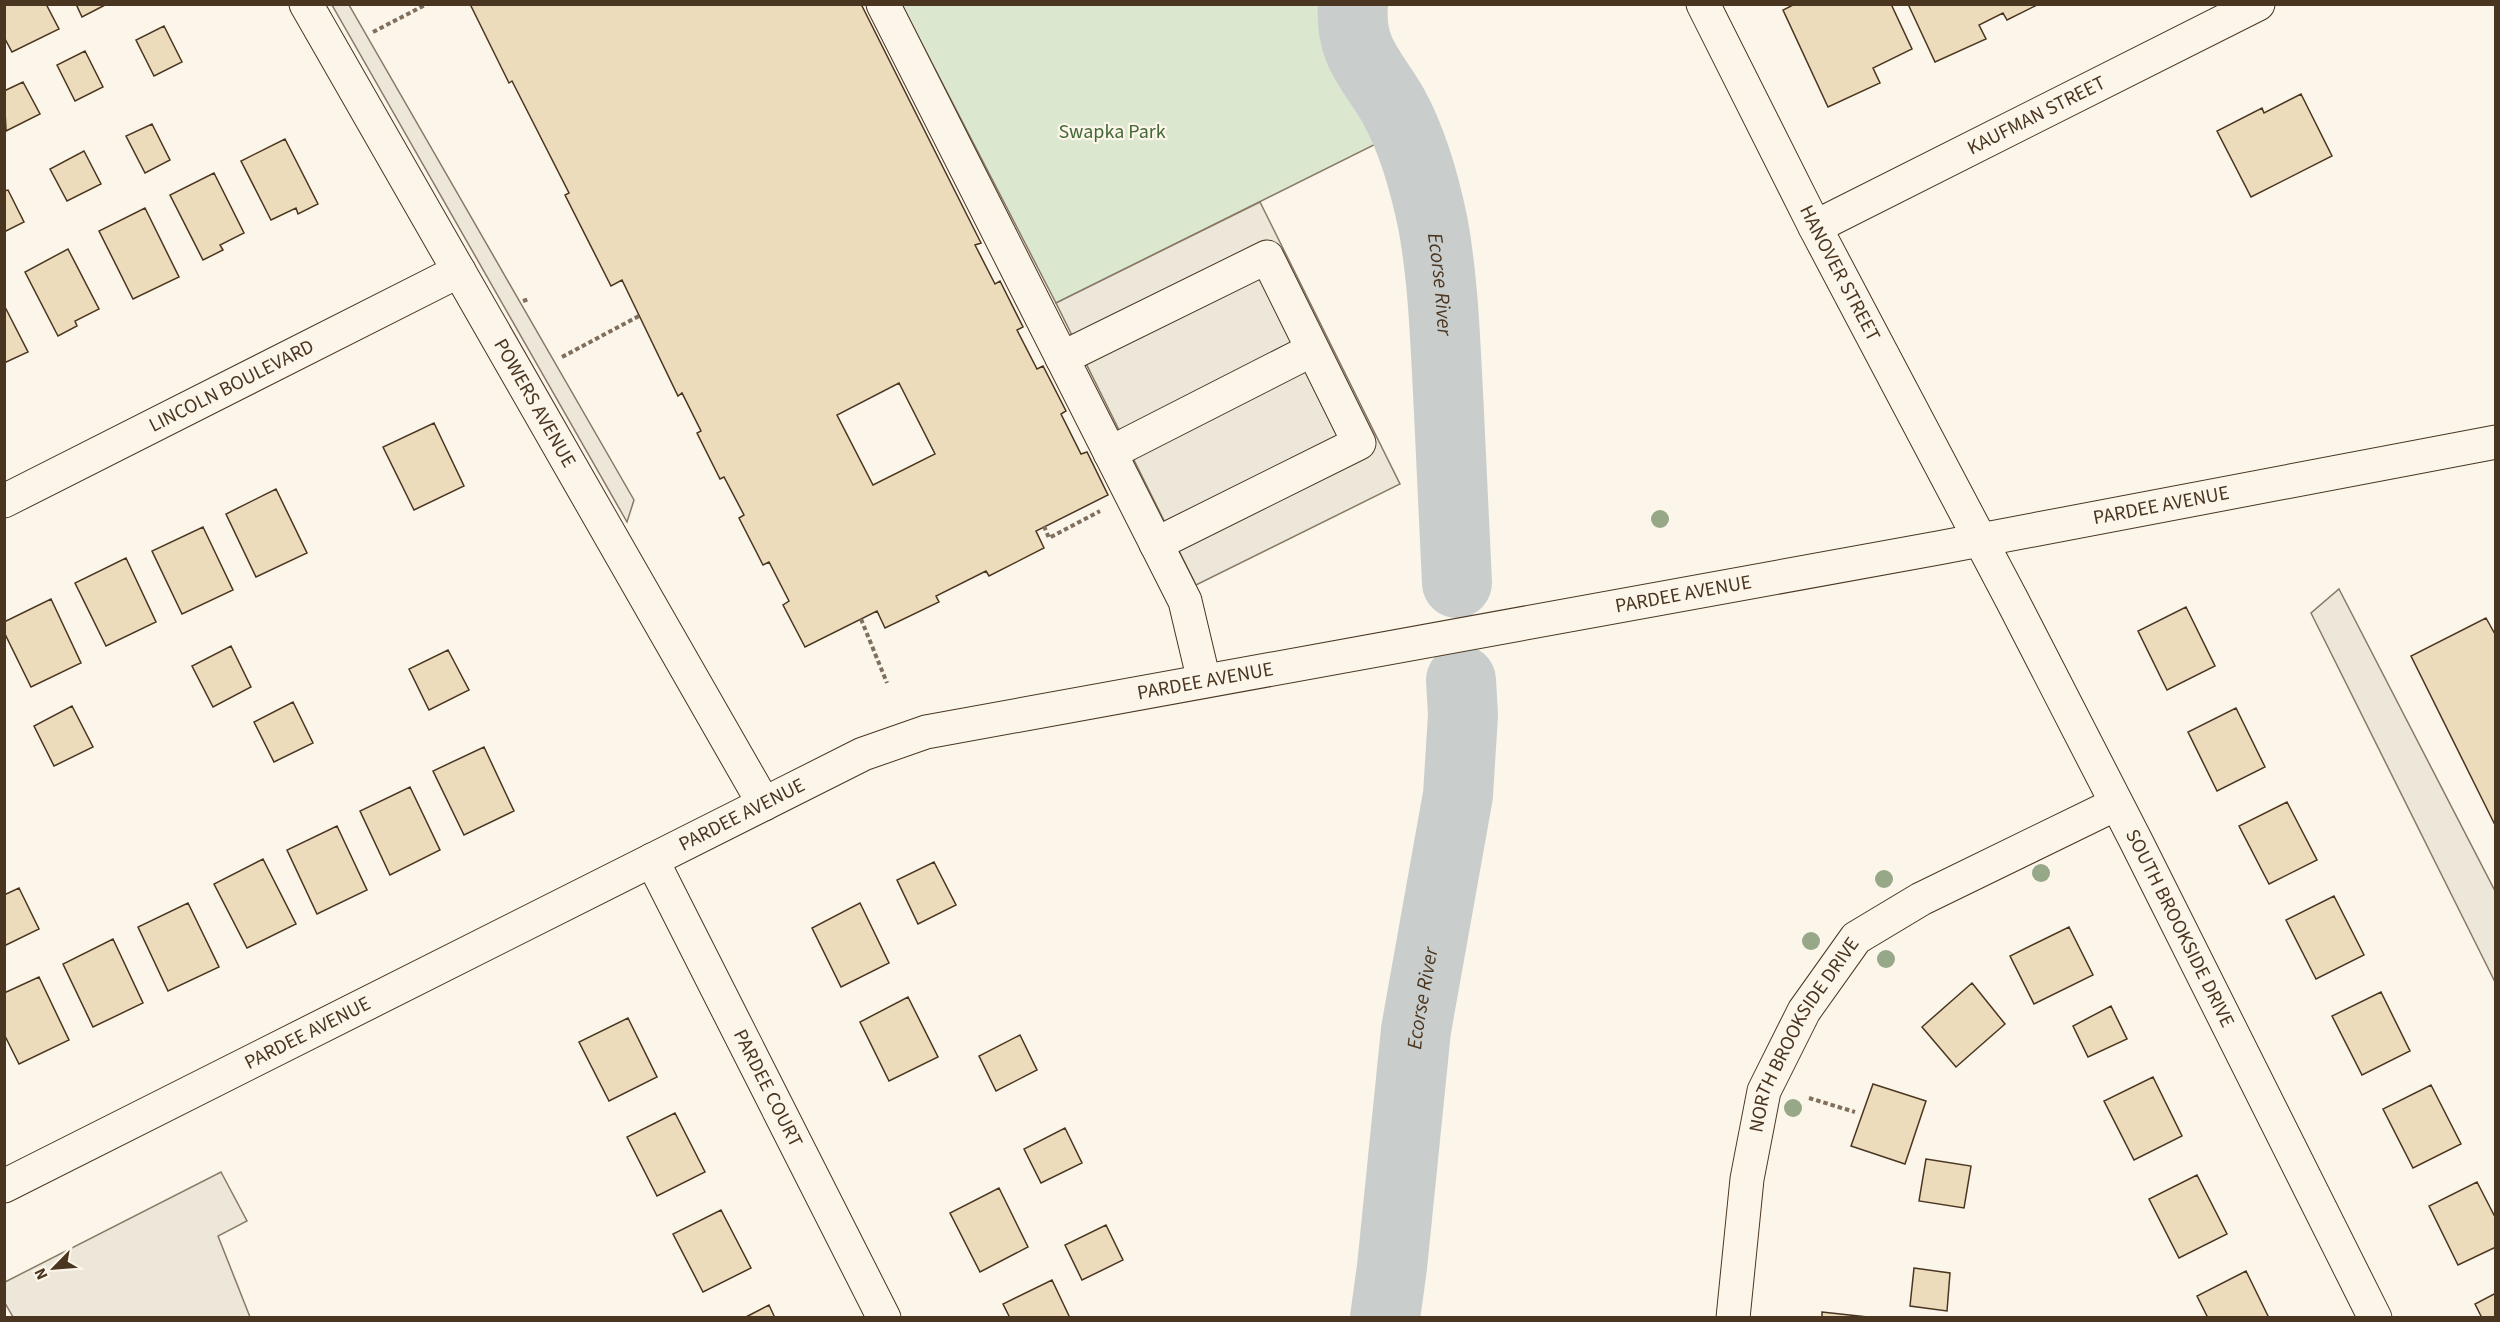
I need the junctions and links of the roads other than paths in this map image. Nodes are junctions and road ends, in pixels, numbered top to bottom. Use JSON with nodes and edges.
{"nodes":[{"id":1,"x":306,"y":4,"type":"edge"},
{"id":2,"x":883,"y":4,"type":"edge"},
{"id":3,"x":1702,"y":4,"type":"edge"},
{"id":4,"x":2258,"y":4,"type":"edge"},
{"id":5,"x":1815,"y":227,"type":"junction"},
{"id":6,"x":459,"y":271,"type":"junction"},
{"id":7,"x":1312,"y":350,"type":"junction"},
{"id":8,"x":1062,"y":358,"type":"junction"},
{"id":9,"x":2496,"y":442,"type":"edge"},
{"id":10,"x":1110,"y":453,"type":"junction"},
{"id":11,"x":4,"y":501,"type":"edge"},
{"id":12,"x":1980,"y":539,"type":"junction"},
{"id":13,"x":1156,"y":544,"type":"junction"},
{"id":14,"x":1204,"y":681,"type":"junction"},
{"id":15,"x":764,"y":804,"type":"junction"},
{"id":16,"x":2116,"y":804,"type":"junction"},
{"id":17,"x":652,"y":860,"type":"junction"},
{"id":18,"x":4,"y":1186,"type":"edge"},
{"id":19,"x":884,"y":1317,"type":"edge"},
{"id":20,"x":1733,"y":1317,"type":"edge"},
{"id":21,"x":2375,"y":1317,"type":"edge"}],
"edges":[{"from":1,"to":6,"type":"street","name":"POWERS AVENUE"},
{"from":2,"to":8,"type":"street"},
{"from":3,"to":5,"type":"street","name":"HANOVER STREET"},
{"from":4,"to":5,"type":"street","name":"KAUFMAN STREET"},
{"from":5,"to":12,"type":"street","name":"HANOVER STREET"},
{"from":6,"to":11,"type":"street","name":"LINCOLN BOULEVARD"},
{"from":6,"to":15,"type":"street","name":"POWERS AVENUE"},
{"from":7,"to":8,"type":"street"},
{"from":7,"to":10,"type":"street"},
{"from":7,"to":13,"type":"street"},
{"from":8,"to":10,"type":"street"},
{"from":9,"to":12,"type":"street","name":"PARDEE AVENUE"},
{"from":10,"to":13,"type":"street"},
{"from":12,"to":14,"type":"street","name":"PARDEE AVENUE"},
{"from":12,"to":16,"type":"street","name":"SOUTH BROOKSIDE DRIVE"},
{"from":13,"to":14,"type":"street"},
{"from":14,"to":15,"type":"street","name":"PARDEE AVENUE"},
{"from":15,"to":17,"type":"street","name":"PARDEE AVENUE"},
{"from":16,"to":20,"type":"street","name":"NORTH BROOKSIDE DRIVE"},
{"from":16,"to":21,"type":"street","name":"SOUTH BROOKSIDE DRIVE"},
{"from":17,"to":18,"type":"street","name":"PARDEE AVENUE"},
{"from":17,"to":19,"type":"street","name":"PARDEE COURT"}]}
